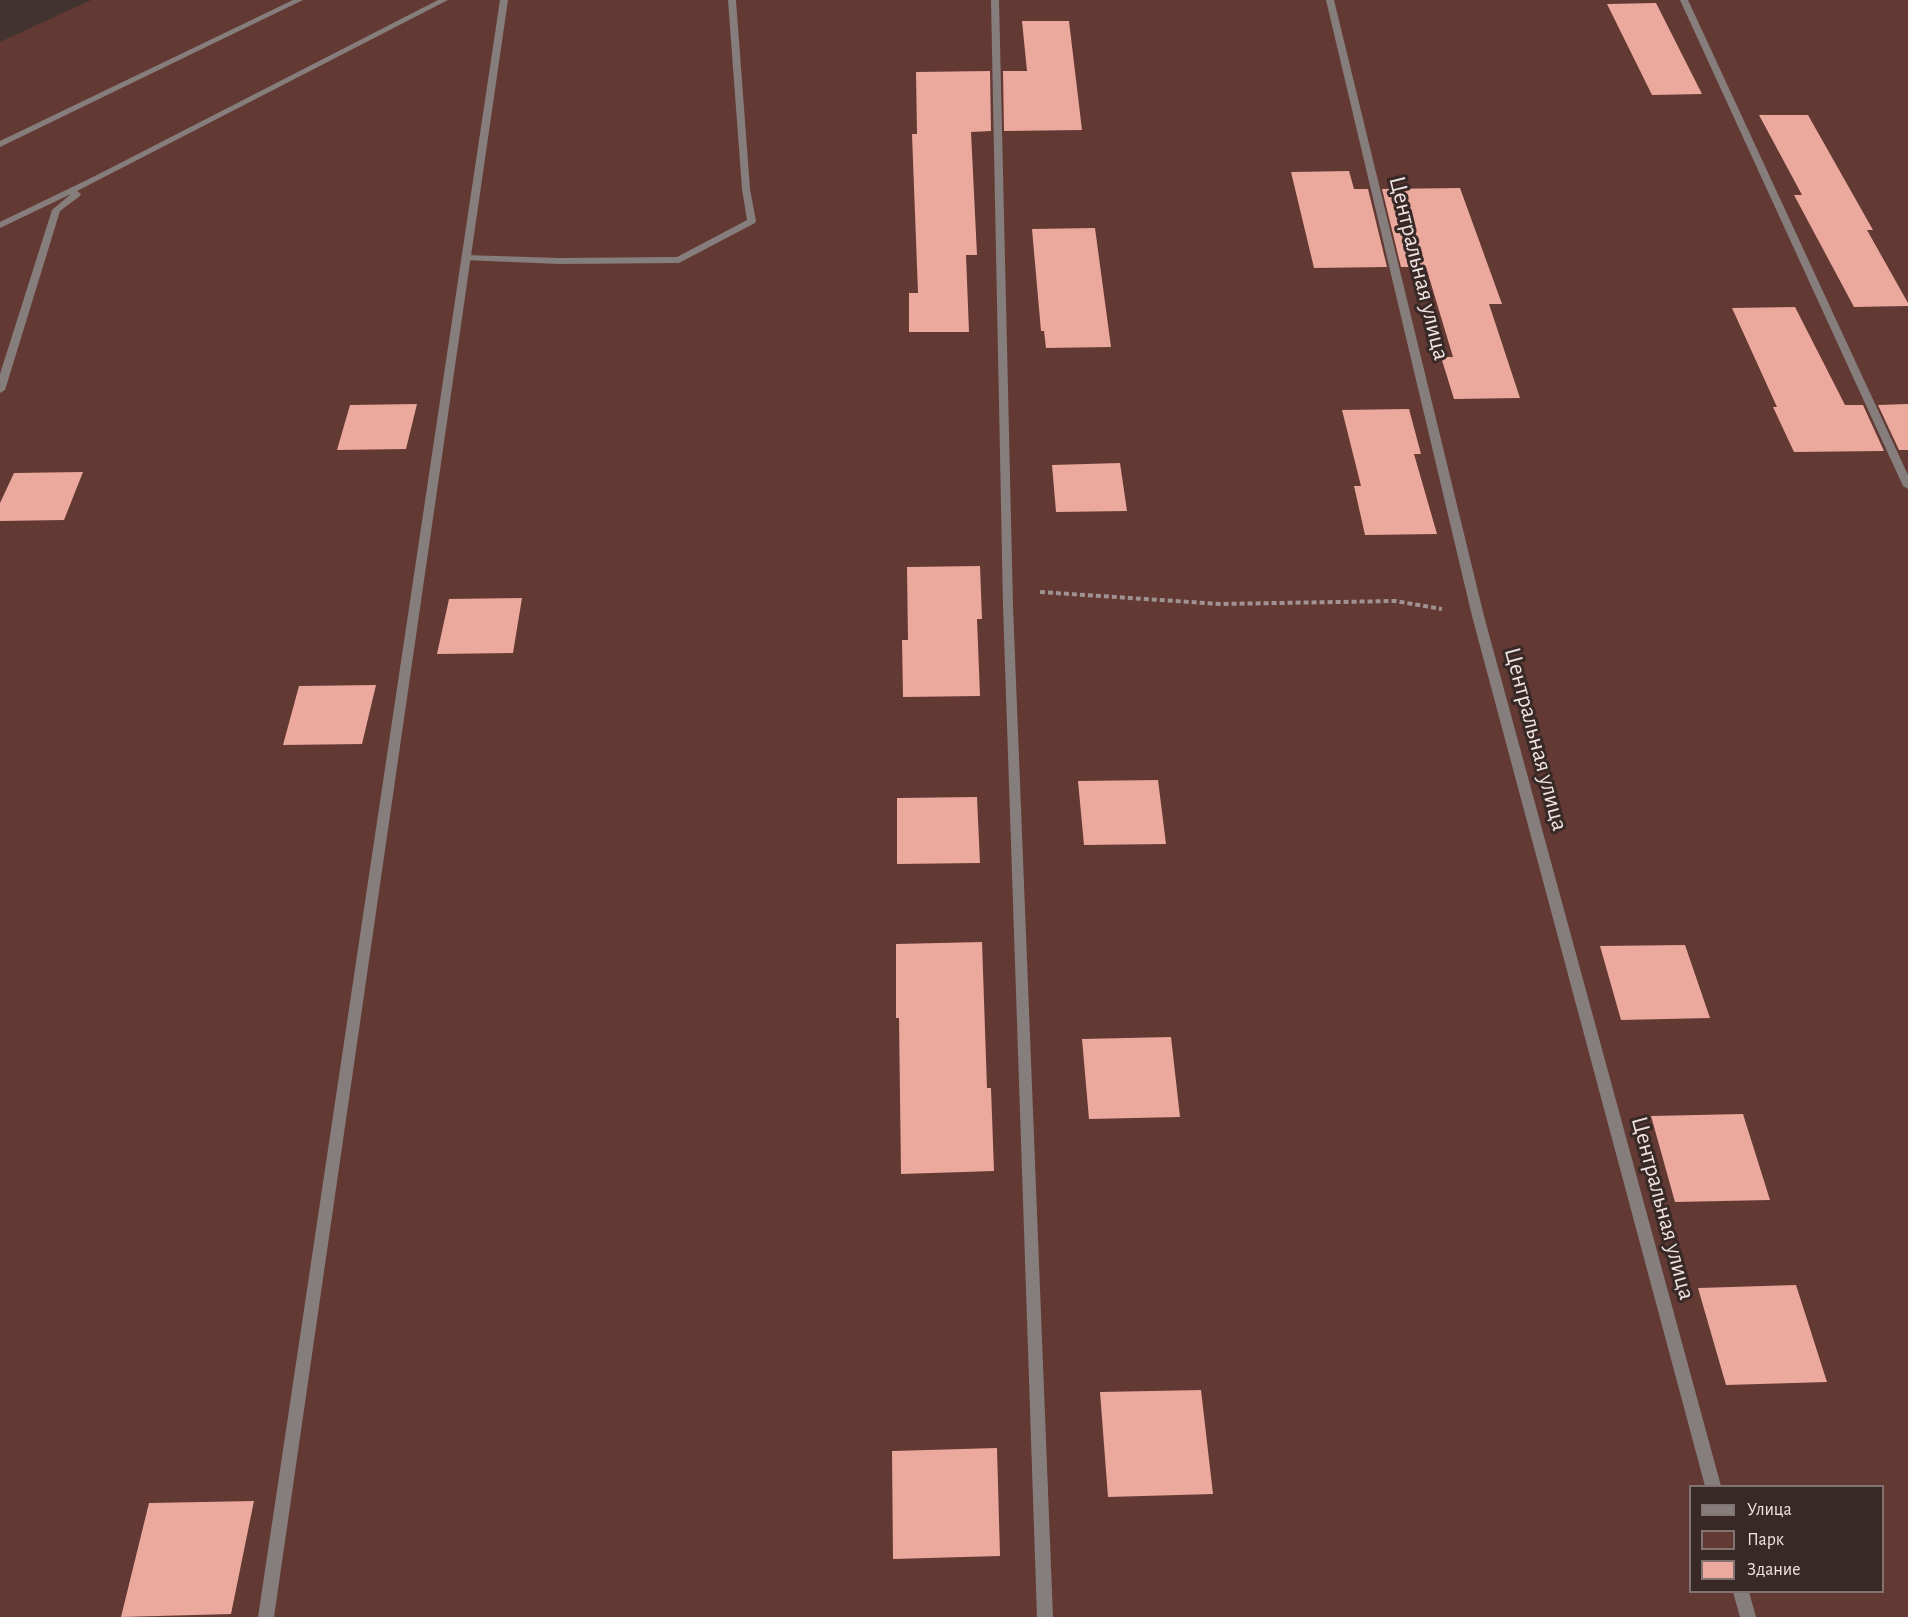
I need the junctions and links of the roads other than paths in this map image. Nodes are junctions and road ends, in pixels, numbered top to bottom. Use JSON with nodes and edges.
{"nodes":[{"id":1,"x":299,"y":0,"type":"edge"},
{"id":2,"x":444,"y":0,"type":"edge"},
{"id":3,"x":504,"y":0,"type":"edge"},
{"id":4,"x":732,"y":0,"type":"edge"},
{"id":5,"x":995,"y":0,"type":"edge"},
{"id":6,"x":1330,"y":0,"type":"edge"},
{"id":7,"x":1684,"y":0,"type":"edge"},
{"id":8,"x":0,"y":144,"type":"edge"},
{"id":9,"x":96,"y":179,"type":"junction"},
{"id":10,"x":0,"y":225,"type":"edge"},
{"id":11,"x":465,"y":258,"type":"junction"},
{"id":12,"x":0,"y":390,"type":"edge"},
{"id":13,"x":1908,"y":486,"type":"edge"},
{"id":14,"x":1713,"y":1485,"type":"edge"},
{"id":15,"x":1741,"y":1593,"type":"edge"},
{"id":16,"x":266,"y":1617,"type":"edge"},
{"id":17,"x":1045,"y":1617,"type":"edge"},
{"id":18,"x":1748,"y":1617,"type":"edge"}],
"edges":[{"from":1,"to":8,"type":"street"},
{"from":2,"to":9,"type":"street"},
{"from":3,"to":11,"type":"street"},
{"from":4,"to":11,"type":"street"},
{"from":5,"to":17,"type":"street"},
{"from":6,"to":14,"type":"street","name":"Центральная улица"},
{"from":7,"to":13,"type":"street"},
{"from":9,"to":10,"type":"street"},
{"from":9,"to":12,"type":"street"},
{"from":11,"to":16,"type":"street"},
{"from":15,"to":18,"type":"street"}]}
